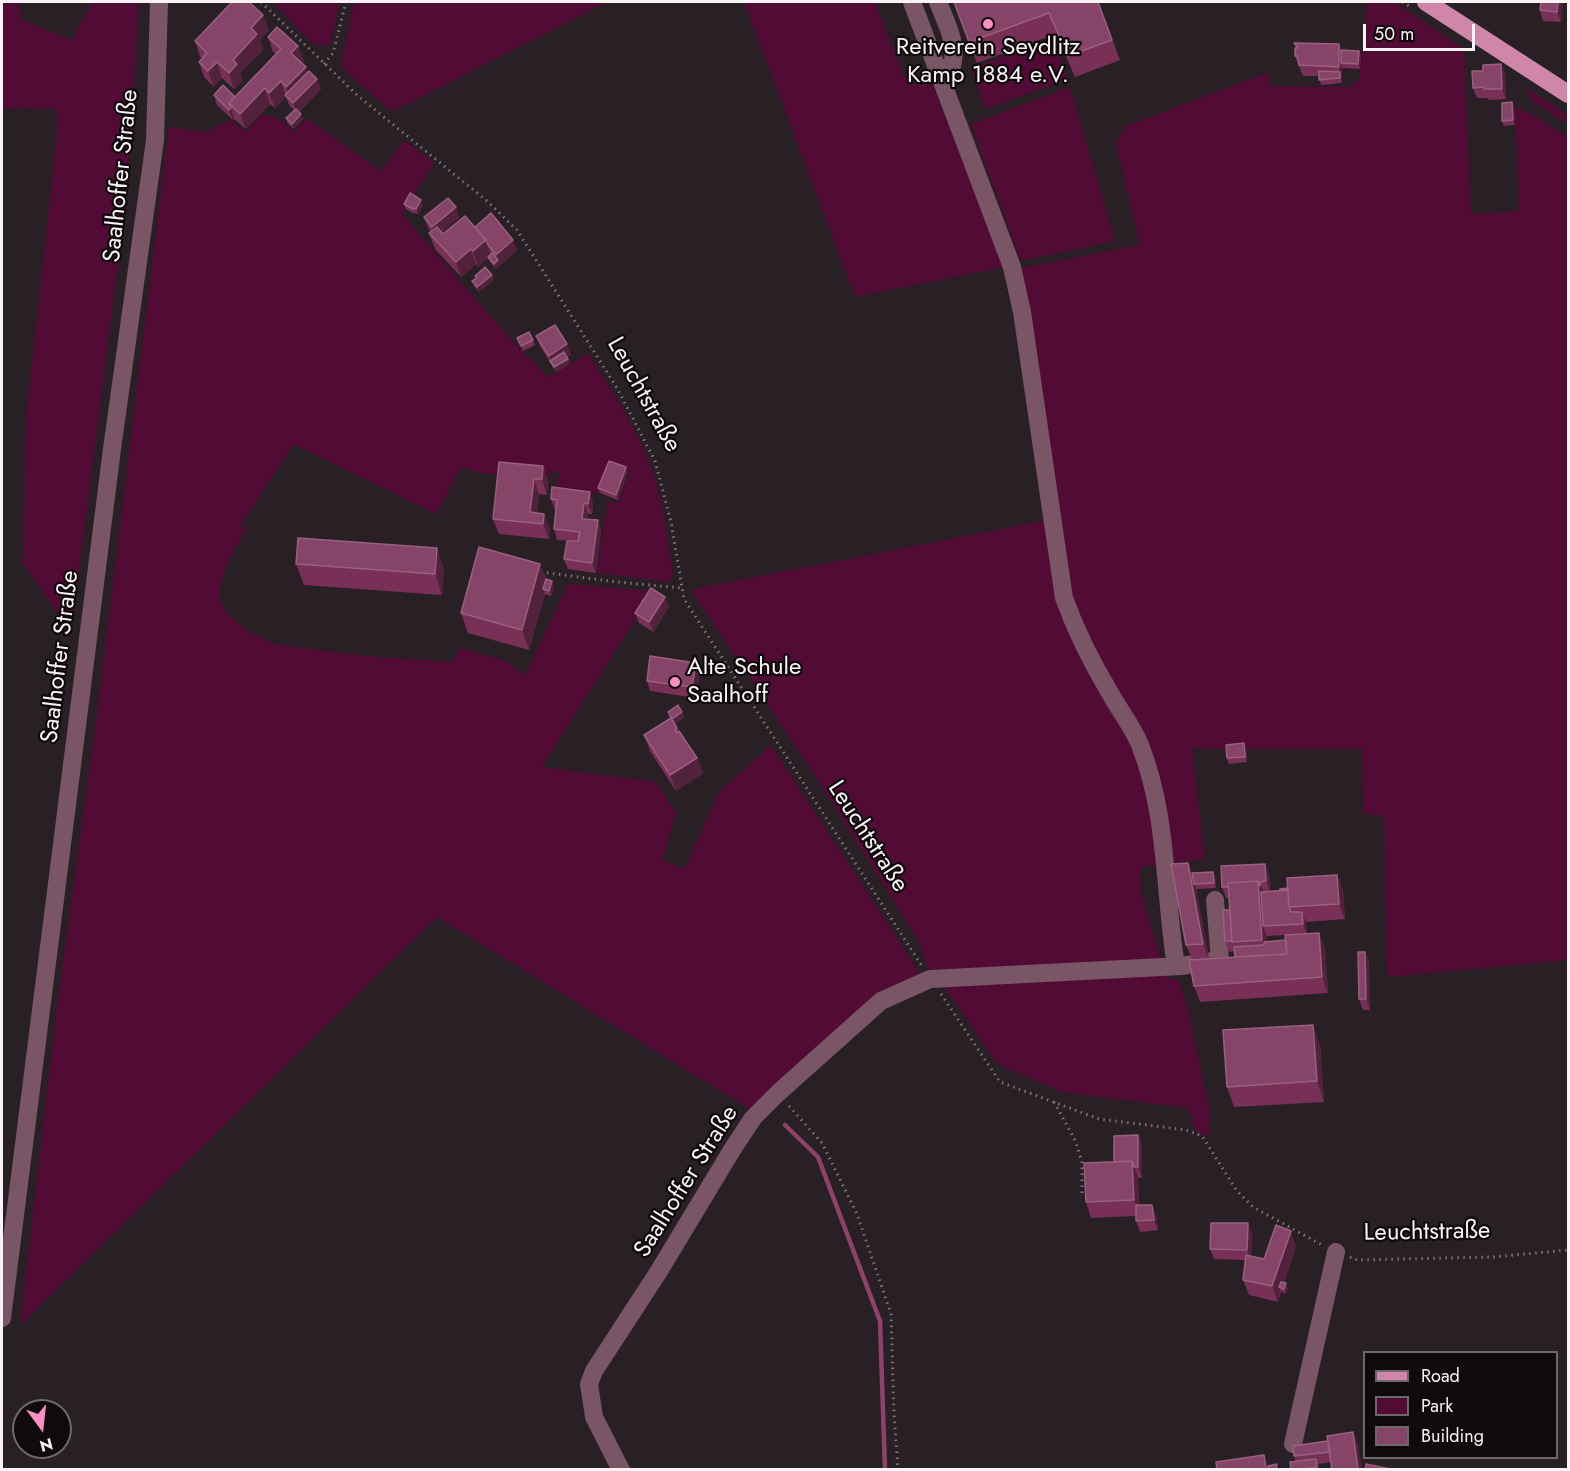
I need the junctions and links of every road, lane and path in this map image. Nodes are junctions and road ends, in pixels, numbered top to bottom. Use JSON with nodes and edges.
{"nodes":[{"id":1,"x":159,"y":2,"type":"edge"},
{"id":2,"x":261,"y":2,"type":"edge"},
{"id":3,"x":346,"y":2,"type":"edge"},
{"id":4,"x":912,"y":2,"type":"edge"},
{"id":5,"x":938,"y":2,"type":"edge"},
{"id":6,"x":1426,"y":2,"type":"edge"},
{"id":7,"x":324,"y":64,"type":"junction"},
{"id":8,"x":939,"y":71,"type":"junction"},
{"id":9,"x":1569,"y":93,"type":"edge"},
{"id":10,"x":541,"y":572,"type":"edge"},
{"id":11,"x":682,"y":588,"type":"junction"},
{"id":12,"x":1215,"y":900,"type":"dead end"},
{"id":13,"x":1176,"y":966,"type":"junction"},
{"id":14,"x":930,"y":979,"type":"junction"},
{"id":15,"x":778,"y":1093,"type":"junction"},
{"id":16,"x":1054,"y":1102,"type":"junction"},
{"id":17,"x":1082,"y":1193,"type":"edge"},
{"id":18,"x":1569,"y":1250,"type":"edge"},
{"id":19,"x":1336,"y":1252,"type":"junction"},
{"id":20,"x":2,"y":1318,"type":"edge"},
{"id":21,"x":1293,"y":1444,"type":"edge"},
{"id":22,"x":621,"y":1470,"type":"edge"},
{"id":23,"x":898,"y":1470,"type":"edge"}],
"edges":[{"from":1,"to":20,"type":"street","name":"Saalhoffer Straße"},
{"from":2,"to":7,"type":"path","name":"Leuchtstraße"},
{"from":3,"to":7,"type":"path"},
{"from":4,"to":8,"type":"street"},
{"from":5,"to":8,"type":"street"},
{"from":6,"to":9,"type":"main road"},
{"from":7,"to":11,"type":"path","name":"Leuchtstraße"},
{"from":8,"to":13,"type":"street"},
{"from":10,"to":11,"type":"path"},
{"from":11,"to":14,"type":"path","name":"Leuchtstraße"},
{"from":12,"to":13,"type":"street"},
{"from":13,"to":14,"type":"street"},
{"from":14,"to":15,"type":"street","name":"Saalhoffer Straße"},
{"from":14,"to":16,"type":"path","name":"Leuchtstraße"},
{"from":15,"to":22,"type":"street","name":"Saalhoffer Straße"},
{"from":15,"to":23,"type":"path"},
{"from":16,"to":17,"type":"path"},
{"from":16,"to":19,"type":"path","name":"Leuchtstraße"},
{"from":18,"to":19,"type":"path","name":"Leuchtstraße"},
{"from":19,"to":21,"type":"street"}]}
